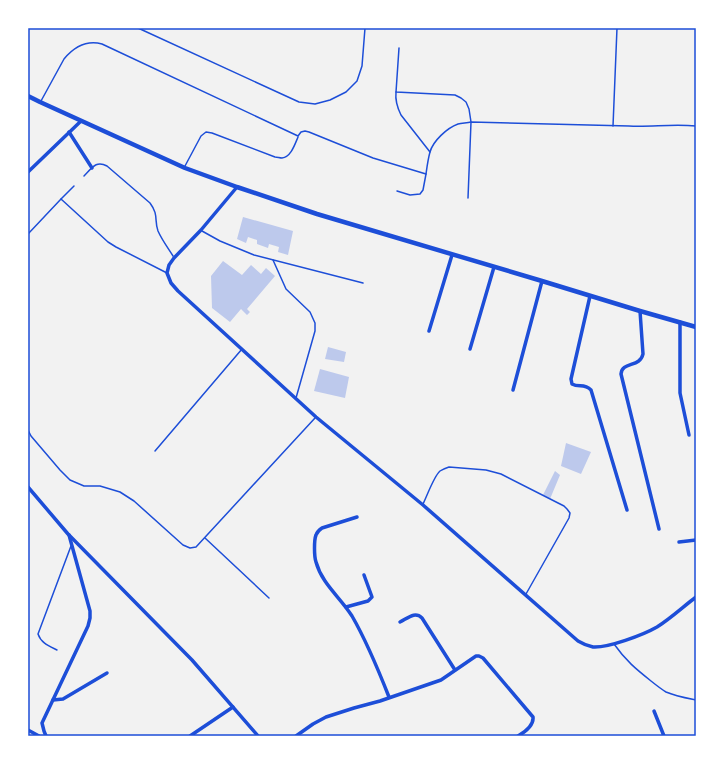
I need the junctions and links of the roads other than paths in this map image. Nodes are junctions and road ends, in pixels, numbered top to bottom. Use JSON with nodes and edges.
{"nodes":[{"id":1,"x":138,"y":28,"type":"edge"},
{"id":2,"x":366,"y":28,"type":"edge"},
{"id":3,"x":617,"y":28,"type":"edge"},
{"id":4,"x":399,"y":48,"type":"dead end"},
{"id":5,"x":396,"y":92,"type":"junction"},
{"id":6,"x":28,"y":96,"type":"edge"},
{"id":7,"x":40,"y":102,"type":"junction"},
{"id":8,"x":81,"y":121,"type":"junction"},
{"id":9,"x":471,"y":122,"type":"junction"},
{"id":10,"x":613,"y":126,"type":"junction"},
{"id":11,"x":696,"y":126,"type":"edge"},
{"id":12,"x":69,"y":132,"type":"junction"},
{"id":13,"x":298,"y":136,"type":"junction"},
{"id":14,"x":430,"y":152,"type":"junction"},
{"id":15,"x":92,"y":168,"type":"junction"},
{"id":16,"x":184,"y":168,"type":"junction"},
{"id":17,"x":28,"y":172,"type":"edge"},
{"id":18,"x":426,"y":174,"type":"junction"},
{"id":19,"x":84,"y":176,"type":"dead end"},
{"id":20,"x":74,"y":186,"type":"dead end"},
{"id":21,"x":237,"y":187,"type":"junction"},
{"id":22,"x":397,"y":191,"type":"dead end"},
{"id":23,"x":468,"y":198,"type":"dead end"},
{"id":24,"x":61,"y":199,"type":"junction"},
{"id":25,"x":201,"y":230,"type":"junction"},
{"id":26,"x":28,"y":234,"type":"edge"},
{"id":27,"x":452,"y":255,"type":"junction"},
{"id":28,"x":174,"y":258,"type":"junction"},
{"id":29,"x":273,"y":260,"type":"junction"},
{"id":30,"x":494,"y":267,"type":"junction"},
{"id":31,"x":167,"y":273,"type":"junction"},
{"id":32,"x":542,"y":281,"type":"junction"},
{"id":33,"x":363,"y":283,"type":"dead end"},
{"id":34,"x":590,"y":296,"type":"junction"},
{"id":35,"x":640,"y":311,"type":"junction"},
{"id":36,"x":680,"y":322,"type":"junction"},
{"id":37,"x":696,"y":327,"type":"edge"},
{"id":38,"x":429,"y":331,"type":"dead end"},
{"id":39,"x":470,"y":349,"type":"dead end"},
{"id":40,"x":242,"y":350,"type":"junction"},
{"id":41,"x":513,"y":390,"type":"dead end"},
{"id":42,"x":296,"y":398,"type":"junction"},
{"id":43,"x":316,"y":416,"type":"junction"},
{"id":44,"x":28,"y":430,"type":"edge"},
{"id":45,"x":689,"y":435,"type":"dead end"},
{"id":46,"x":155,"y":451,"type":"dead end"},
{"id":47,"x":28,"y":487,"type":"edge"},
{"id":48,"x":423,"y":505,"type":"junction"},
{"id":49,"x":627,"y":510,"type":"dead end"},
{"id":50,"x":357,"y":517,"type":"dead end"},
{"id":51,"x":659,"y":528,"type":"dead end"},
{"id":52,"x":68,"y":534,"type":"junction"},
{"id":53,"x":204,"y":538,"type":"junction"},
{"id":54,"x":696,"y":540,"type":"edge"},
{"id":55,"x":679,"y":542,"type":"dead end"},
{"id":56,"x":71,"y":544,"type":"junction"},
{"id":57,"x":364,"y":575,"type":"dead end"},
{"id":58,"x":526,"y":594,"type":"junction"},
{"id":59,"x":696,"y":597,"type":"edge"},
{"id":60,"x":269,"y":598,"type":"dead end"},
{"id":61,"x":346,"y":607,"type":"junction"},
{"id":62,"x":400,"y":622,"type":"dead end"},
{"id":63,"x":614,"y":644,"type":"junction"},
{"id":64,"x":57,"y":650,"type":"dead end"},
{"id":65,"x":455,"y":670,"type":"junction"},
{"id":66,"x":107,"y":673,"type":"dead end"},
{"id":67,"x":389,"y":697,"type":"junction"},
{"id":68,"x":53,"y":700,"type":"junction"},
{"id":69,"x":696,"y":700,"type":"edge"},
{"id":70,"x":233,"y":707,"type":"junction"},
{"id":71,"x":654,"y":710,"type":"dead end"},
{"id":72,"x":28,"y":730,"type":"edge"},
{"id":73,"x":40,"y":736,"type":"edge"},
{"id":74,"x":46,"y":736,"type":"edge"},
{"id":75,"x":190,"y":736,"type":"edge"},
{"id":76,"x":258,"y":736,"type":"edge"},
{"id":77,"x":296,"y":736,"type":"edge"},
{"id":78,"x":518,"y":736,"type":"edge"},
{"id":79,"x":664,"y":736,"type":"edge"}],
"edges":[{"from":1,"to":2,"type":"lane"},
{"from":3,"to":10,"type":"lane"},
{"from":4,"to":5,"type":"lane"},
{"from":5,"to":9,"type":"lane"},
{"from":5,"to":14,"type":"lane"},
{"from":6,"to":7,"type":"main road"},
{"from":7,"to":8,"type":"main road"},
{"from":7,"to":13,"type":"lane"},
{"from":8,"to":12,"type":"street"},
{"from":8,"to":16,"type":"main road"},
{"from":9,"to":10,"type":"lane"},
{"from":9,"to":14,"type":"lane"},
{"from":9,"to":23,"type":"lane"},
{"from":10,"to":11,"type":"lane"},
{"from":12,"to":15,"type":"street"},
{"from":12,"to":17,"type":"street"},
{"from":13,"to":16,"type":"lane"},
{"from":13,"to":18,"type":"lane"},
{"from":14,"to":18,"type":"lane"},
{"from":15,"to":19,"type":"lane"},
{"from":15,"to":28,"type":"lane"},
{"from":16,"to":21,"type":"main road"},
{"from":18,"to":22,"type":"lane"},
{"from":20,"to":24,"type":"lane"},
{"from":21,"to":25,"type":"street"},
{"from":21,"to":27,"type":"main road"},
{"from":24,"to":26,"type":"lane"},
{"from":24,"to":31,"type":"lane"},
{"from":25,"to":28,"type":"street"},
{"from":25,"to":29,"type":"lane"},
{"from":27,"to":30,"type":"main road"},
{"from":27,"to":38,"type":"street"},
{"from":28,"to":31,"type":"street"},
{"from":29,"to":33,"type":"lane"},
{"from":29,"to":42,"type":"lane"},
{"from":30,"to":32,"type":"main road"},
{"from":30,"to":39,"type":"street"},
{"from":31,"to":40,"type":"street"},
{"from":32,"to":34,"type":"main road"},
{"from":32,"to":41,"type":"street"},
{"from":34,"to":35,"type":"main road"},
{"from":34,"to":49,"type":"street"},
{"from":35,"to":36,"type":"main road"},
{"from":35,"to":51,"type":"street"},
{"from":36,"to":37,"type":"main road"},
{"from":36,"to":45,"type":"street"},
{"from":40,"to":42,"type":"street"},
{"from":40,"to":46,"type":"lane"},
{"from":42,"to":43,"type":"street"},
{"from":43,"to":48,"type":"street"},
{"from":43,"to":53,"type":"lane"},
{"from":44,"to":53,"type":"lane"},
{"from":47,"to":52,"type":"street"},
{"from":48,"to":58,"type":"street"},
{"from":48,"to":58,"type":"lane"},
{"from":50,"to":61,"type":"street"},
{"from":52,"to":56,"type":"street"},
{"from":52,"to":70,"type":"street"},
{"from":53,"to":60,"type":"lane"},
{"from":54,"to":55,"type":"street"},
{"from":56,"to":64,"type":"lane"},
{"from":56,"to":68,"type":"street"},
{"from":57,"to":61,"type":"street"},
{"from":58,"to":63,"type":"street"},
{"from":59,"to":63,"type":"street"},
{"from":61,"to":67,"type":"street"},
{"from":62,"to":65,"type":"street"},
{"from":63,"to":69,"type":"lane"},
{"from":65,"to":67,"type":"street"},
{"from":65,"to":78,"type":"street"},
{"from":66,"to":68,"type":"street"},
{"from":67,"to":77,"type":"street"},
{"from":68,"to":74,"type":"street"},
{"from":70,"to":75,"type":"street"},
{"from":70,"to":76,"type":"street"},
{"from":71,"to":79,"type":"street"},
{"from":72,"to":73,"type":"street"}]}
